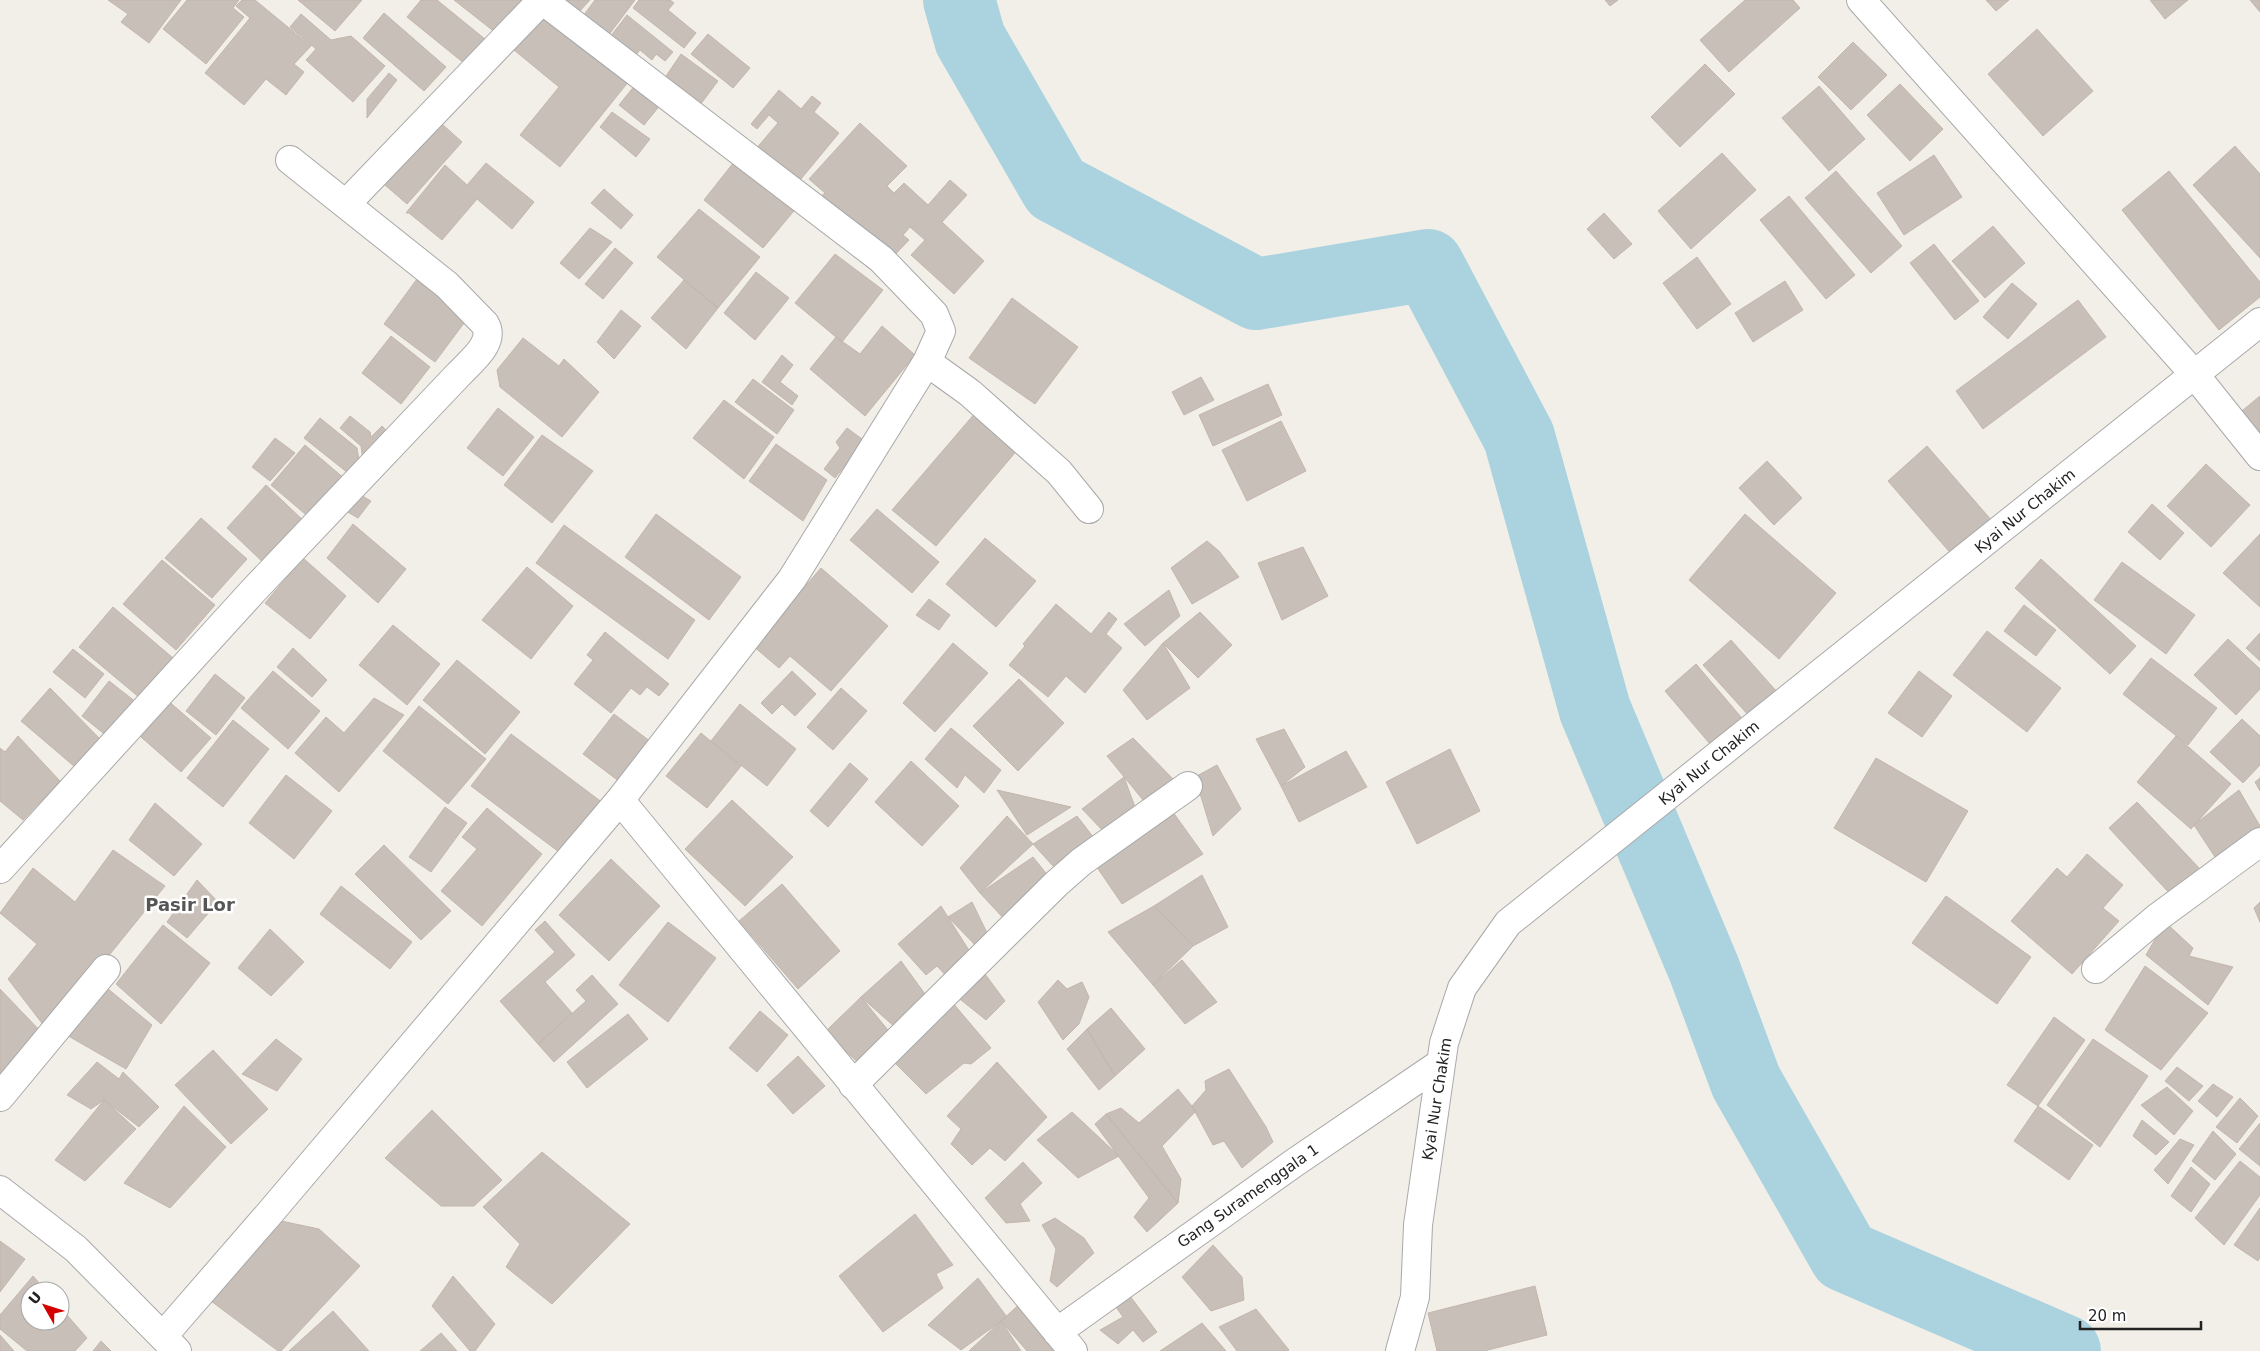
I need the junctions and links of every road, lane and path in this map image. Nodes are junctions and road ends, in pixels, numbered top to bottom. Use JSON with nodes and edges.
{"nodes":[{"id":1,"x":542,"y":0,"type":"edge"},
{"id":2,"x":1870,"y":3,"type":"edge"},
{"id":3,"x":290,"y":160,"type":"dead end"},
{"id":4,"x":346,"y":204,"type":"junction"},
{"id":5,"x":2260,"y":322,"type":"edge"},
{"id":6,"x":927,"y":362,"type":"junction"},
{"id":7,"x":2195,"y":375,"type":"junction"},
{"id":8,"x":2260,"y":456,"type":"edge"},
{"id":9,"x":1089,"y":509,"type":"dead end"},
{"id":10,"x":1188,"y":786,"type":"dead end"},
{"id":11,"x":620,"y":800,"type":"junction"},
{"id":12,"x":2260,"y":842,"type":"edge"},
{"id":13,"x":0,"y":869,"type":"edge"},
{"id":14,"x":106,"y":969,"type":"dead end"},
{"id":15,"x":2096,"y":969,"type":"dead end"},
{"id":16,"x":1441,"y":1063,"type":"junction"},
{"id":17,"x":853,"y":1085,"type":"junction"},
{"id":18,"x":0,"y":1097,"type":"edge"},
{"id":19,"x":0,"y":1190,"type":"edge"},
{"id":20,"x":1065,"y":1341,"type":"edge"},
{"id":21,"x":170,"y":1343,"type":"edge"},
{"id":22,"x":1400,"y":1351,"type":"edge"}],
"edges":[{"from":1,"to":4,"type":"street"},
{"from":1,"to":6,"type":"street"},
{"from":2,"to":7,"type":"street"},
{"from":3,"to":4,"type":"street"},
{"from":4,"to":13,"type":"street"},
{"from":5,"to":7,"type":"street","name":"Kyai Nur Chakim"},
{"from":6,"to":9,"type":"street"},
{"from":6,"to":11,"type":"street"},
{"from":7,"to":8,"type":"street"},
{"from":7,"to":16,"type":"street","name":"Kyai Nur Chakim"},
{"from":10,"to":17,"type":"street"},
{"from":11,"to":17,"type":"street"},
{"from":11,"to":21,"type":"street"},
{"from":12,"to":15,"type":"street"},
{"from":14,"to":18,"type":"street"},
{"from":16,"to":20,"type":"street","name":"Gang Suramenggala 1"},
{"from":16,"to":22,"type":"street","name":"Kyai Nur Chakim"},
{"from":17,"to":20,"type":"street"},
{"from":19,"to":21,"type":"street"}]}
